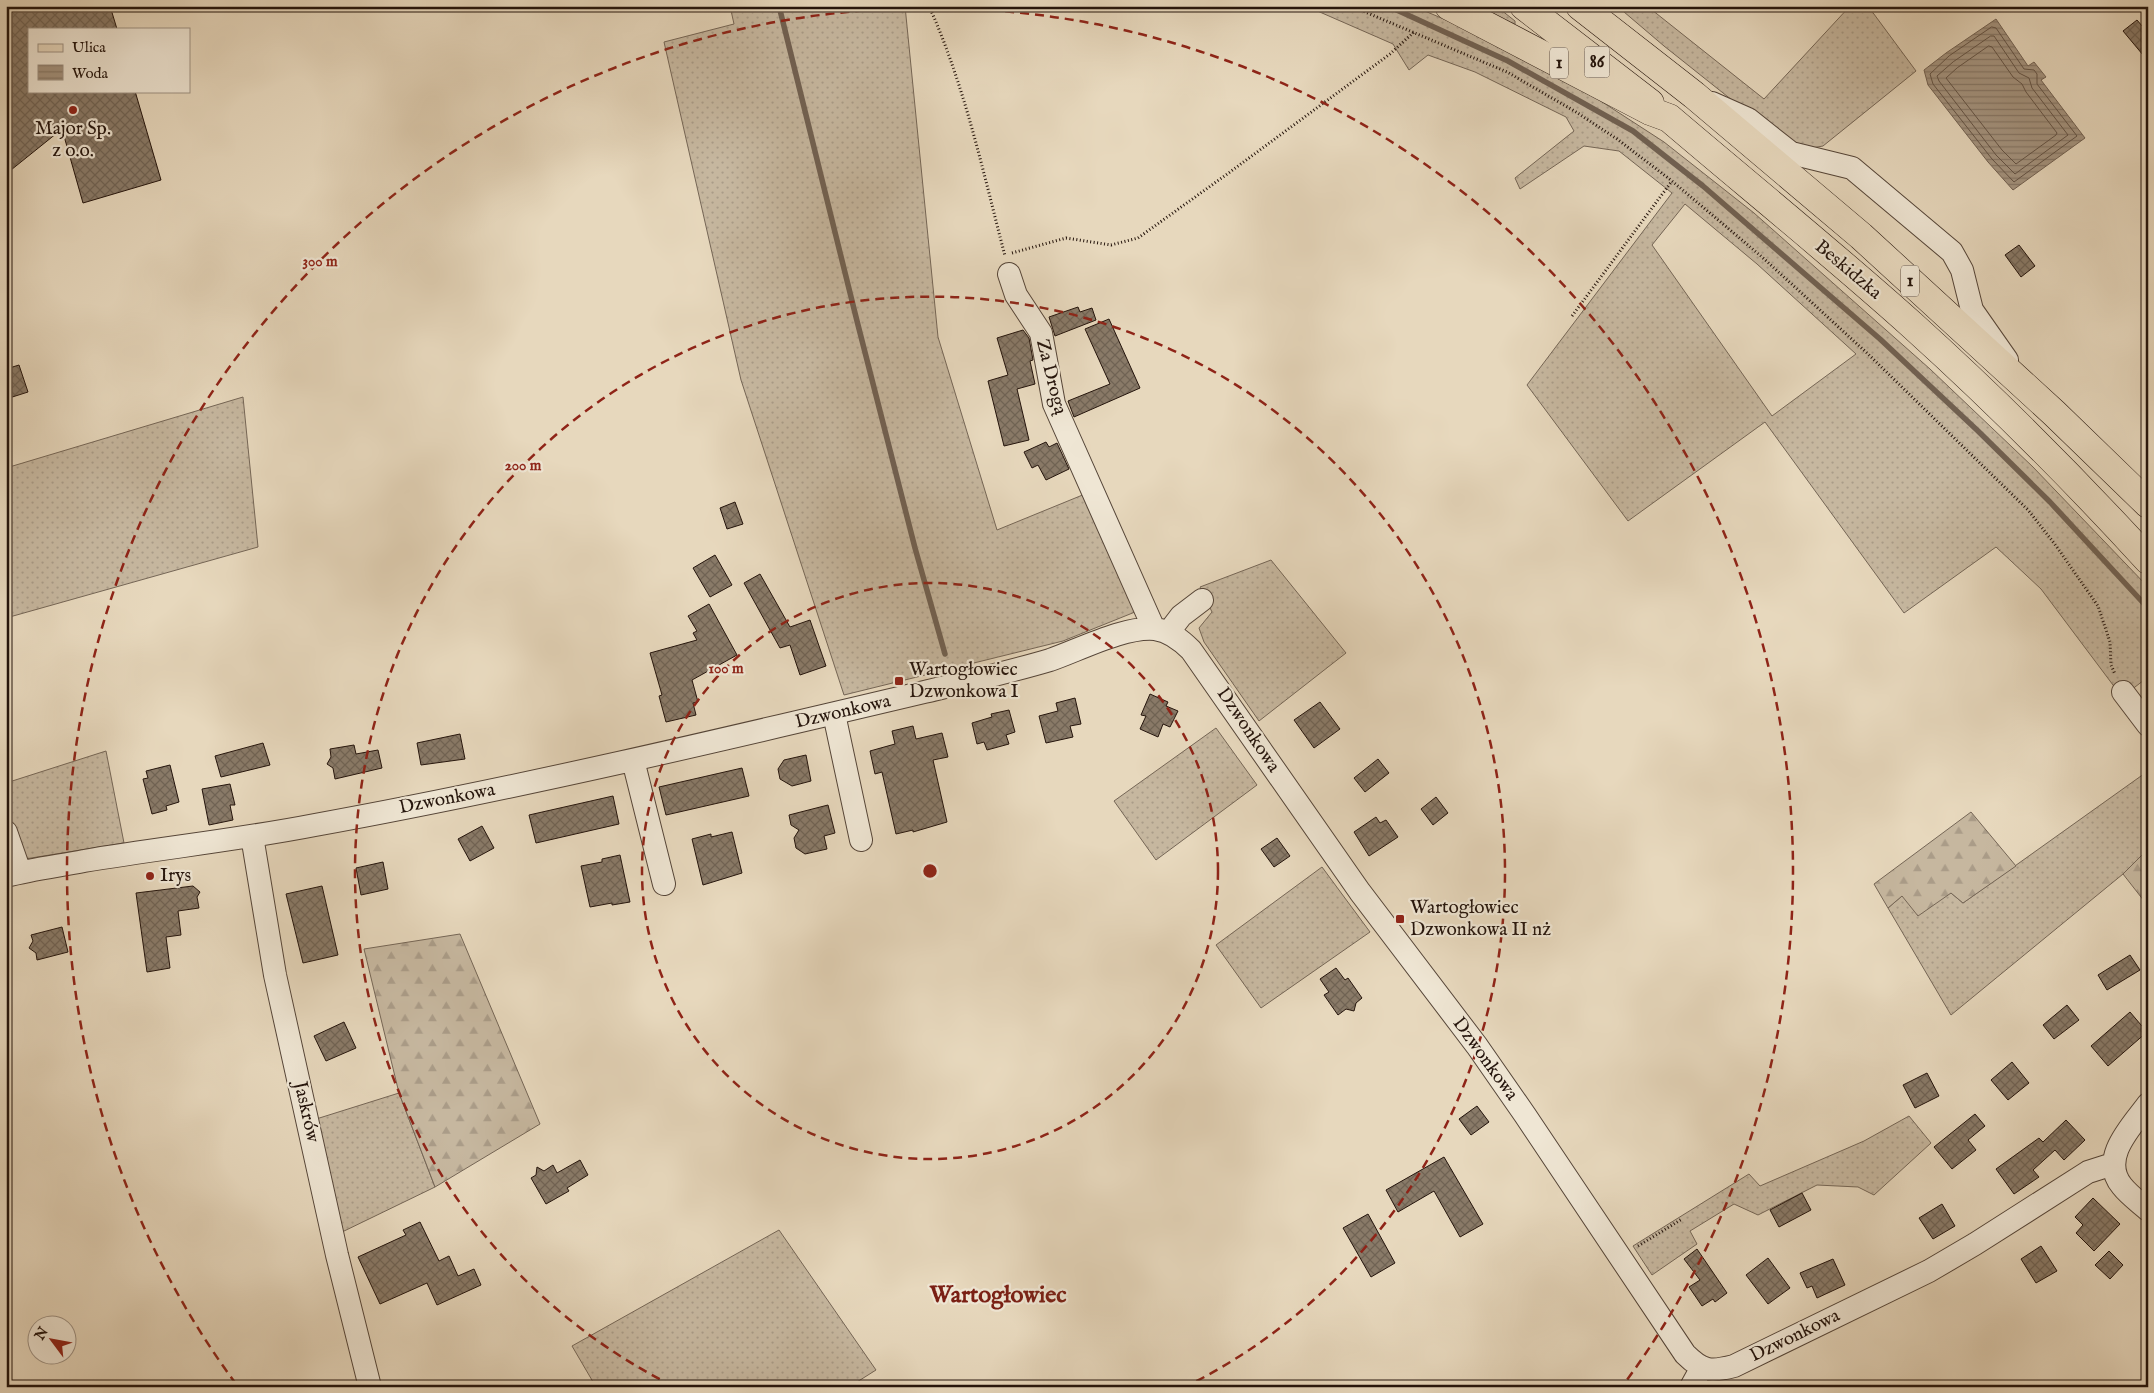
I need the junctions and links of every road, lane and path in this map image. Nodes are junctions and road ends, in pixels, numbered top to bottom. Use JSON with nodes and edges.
{"nodes":[{"id":1,"x":929,"y":6,"type":"edge"},
{"id":2,"x":1351,"y":6,"type":"edge"},
{"id":3,"x":1449,"y":6,"type":"edge"},
{"id":4,"x":1524,"y":6,"type":"edge"},
{"id":5,"x":1580,"y":6,"type":"edge"},
{"id":6,"x":1414,"y":32,"type":"junction"},
{"id":7,"x":1694,"y":94,"type":"junction"},
{"id":8,"x":1670,"y":118,"type":"junction"},
{"id":9,"x":1672,"y":181,"type":"junction"},
{"id":10,"x":1006,"y":265,"type":"junction"},
{"id":11,"x":1572,"y":316,"type":"dead end"},
{"id":12,"x":2024,"y":386,"type":"junction"},
{"id":13,"x":2118,"y":476,"type":"junction"},
{"id":14,"x":2148,"y":484,"type":"edge"},
{"id":15,"x":2148,"y":504,"type":"edge"},
{"id":16,"x":2148,"y":560,"type":"edge"},
{"id":17,"x":1202,"y":600,"type":"dead end"},
{"id":18,"x":1161,"y":631,"type":"junction"},
{"id":19,"x":2123,"y":692,"type":"joint"},
{"id":20,"x":834,"y":714,"type":"junction"},
{"id":21,"x":2148,"y":725,"type":"edge"},
{"id":22,"x":633,"y":760,"type":"junction"},
{"id":23,"x":6,"y":832,"type":"edge"},
{"id":24,"x":252,"y":836,"type":"junction"},
{"id":25,"x":861,"y":840,"type":"dead end"},
{"id":26,"x":13,"y":874,"type":"edge"},
{"id":27,"x":664,"y":884,"type":"dead end"},
{"id":28,"x":2148,"y":1104,"type":"edge"},
{"id":29,"x":2113,"y":1164,"type":"junction"},
{"id":30,"x":2148,"y":1210,"type":"edge"},
{"id":31,"x":1682,"y":1219,"type":"dead end"},
{"id":32,"x":1621,"y":1257,"type":"junction"},
{"id":33,"x":1697,"y":1377,"type":"edge"},
{"id":34,"x":370,"y":1387,"type":"edge"}],
"edges":[{"from":1,"to":10,"type":"path"},
{"from":2,"to":6,"type":"path"},
{"from":3,"to":8,"type":"main road","number":"1"},
{"from":4,"to":8,"type":"main road","name":"Beskidzka","number":"86"},
{"from":5,"to":7,"type":"main road","name":"Beskidzka","number":"1"},
{"from":6,"to":9,"type":"path"},
{"from":6,"to":10,"type":"path"},
{"from":7,"to":12,"type":"main road","name":"Beskidzka","number":"1"},
{"from":7,"to":12,"type":"street"},
{"from":8,"to":16,"type":"main road","name":"Beskidzka","number":"1"},
{"from":9,"to":11,"type":"path"},
{"from":9,"to":19,"type":"path"},
{"from":10,"to":18,"type":"street","name":"Za Drogą"},
{"from":12,"to":13,"type":"main road","name":"Beskidzka","number":"1"},
{"from":13,"to":14,"type":"street"},
{"from":13,"to":15,"type":"main road","name":"Beskidzka","number":"1"},
{"from":17,"to":18,"type":"street"},
{"from":18,"to":20,"type":"street","name":"Dzwonkowa"},
{"from":18,"to":32,"type":"street","name":"Dzwonkowa"},
{"from":19,"to":21,"type":"street"},
{"from":20,"to":22,"type":"street","name":"Dzwonkowa"},
{"from":20,"to":25,"type":"street"},
{"from":22,"to":24,"type":"street","name":"Dzwonkowa"},
{"from":22,"to":27,"type":"street"},
{"from":23,"to":26,"type":"street"},
{"from":24,"to":26,"type":"street","name":"Dzwonkowa"},
{"from":24,"to":34,"type":"street","name":"Jaskrów"},
{"from":28,"to":29,"type":"street"},
{"from":29,"to":30,"type":"street"},
{"from":29,"to":33,"type":"street","name":"Dzwonkowa"},
{"from":31,"to":32,"type":"path"},
{"from":32,"to":33,"type":"street","name":"Dzwonkowa"}]}
